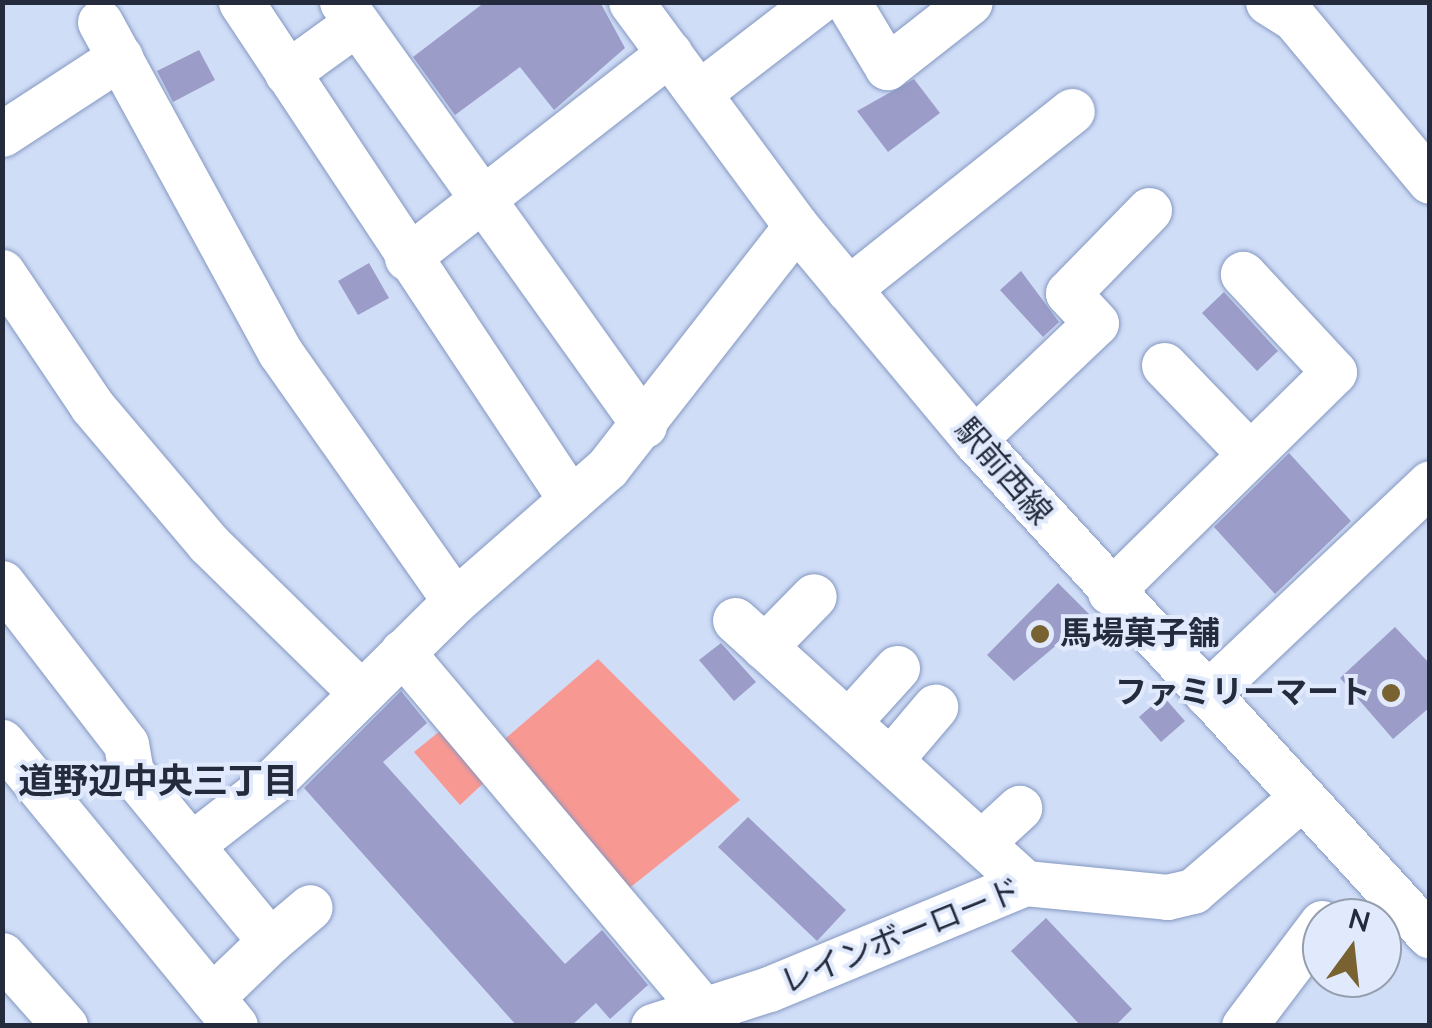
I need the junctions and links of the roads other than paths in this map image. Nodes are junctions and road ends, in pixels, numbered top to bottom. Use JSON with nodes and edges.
{"nodes":[{"id":1,"x":242,"y":2,"type":"edge"},
{"id":2,"x":630,"y":2,"type":"edge"},
{"id":3,"x":817,"y":2,"type":"edge"},
{"id":4,"x":848,"y":2,"type":"edge"},
{"id":5,"x":970,"y":2,"type":"edge"},
{"id":6,"x":1268,"y":2,"type":"edge"},
{"id":7,"x":349,"y":13,"type":"edge"},
{"id":8,"x":668,"y":53,"type":"junction"},
{"id":9,"x":287,"y":72,"type":"junction"},
{"id":10,"x":700,"y":92,"type":"junction"},
{"id":11,"x":1072,"y":111,"type":"dead end"},
{"id":12,"x":2,"y":134,"type":"edge"},
{"id":13,"x":1430,"y":181,"type":"edge"},
{"id":14,"x":480,"y":202,"type":"junction"},
{"id":15,"x":1150,"y":210,"type":"dead end"},
{"id":16,"x":796,"y":226,"type":"junction"},
{"id":17,"x":407,"y":258,"type":"junction"},
{"id":18,"x":1243,"y":274,"type":"dead end"},
{"id":19,"x":4,"y":276,"type":"edge"},
{"id":20,"x":848,"y":289,"type":"junction"},
{"id":21,"x":1164,"y":365,"type":"dead end"},
{"id":22,"x":644,"y":424,"type":"junction"},
{"id":23,"x":974,"y":439,"type":"junction"},
{"id":24,"x":1249,"y":453,"type":"junction"},
{"id":25,"x":1430,"y":483,"type":"edge"},
{"id":26,"x":572,"y":500,"type":"junction"},
{"id":27,"x":2,"y":582,"type":"edge"},
{"id":28,"x":1110,"y":592,"type":"junction"},
{"id":29,"x":814,"y":596,"type":"dead end"},
{"id":30,"x":455,"y":600,"type":"junction"},
{"id":31,"x":402,"y":652,"type":"junction"},
{"id":32,"x":897,"y":668,"type":"dead end"},
{"id":33,"x":362,"y":692,"type":"junction"},
{"id":34,"x":1207,"y":694,"type":"junction"},
{"id":35,"x":935,"y":708,"type":"dead end"},
{"id":36,"x":848,"y":722,"type":"junction"},
{"id":37,"x":6,"y":756,"type":"edge"},
{"id":38,"x":890,"y":760,"type":"junction"},
{"id":39,"x":1300,"y":799,"type":"junction"},
{"id":40,"x":1019,"y":808,"type":"dead end"},
{"id":41,"x":981,"y":842,"type":"junction"},
{"id":42,"x":191,"y":845,"type":"junction"},
{"id":43,"x":1364,"y":867,"type":"junction"},
{"id":44,"x":1025,"y":883,"type":"junction"},
{"id":45,"x":1341,"y":898,"type":"edge"},
{"id":46,"x":310,"y":907,"type":"dead end"},
{"id":47,"x":1430,"y":936,"type":"edge"},
{"id":48,"x":270,"y":941,"type":"junction"},
{"id":49,"x":1302,"y":949,"type":"edge"},
{"id":50,"x":2,"y":955,"type":"edge"},
{"id":51,"x":223,"y":1011,"type":"edge"},
{"id":52,"x":710,"y":1015,"type":"edge"},
{"id":53,"x":65,"y":1026,"type":"edge"},
{"id":54,"x":653,"y":1026,"type":"edge"},
{"id":55,"x":1244,"y":1026,"type":"edge"}],
"edges":[{"from":1,"to":9,"type":"street"},
{"from":2,"to":8,"type":"street","name":"駅前西線"},
{"from":3,"to":10,"type":"street"},
{"from":4,"to":5,"type":"street"},
{"from":6,"to":13,"type":"street"},
{"from":7,"to":9,"type":"street"},
{"from":7,"to":14,"type":"street"},
{"from":8,"to":10,"type":"street","name":"駅前西線"},
{"from":8,"to":14,"type":"street"},
{"from":9,"to":17,"type":"street"},
{"from":10,"to":16,"type":"street","name":"駅前西線"},
{"from":11,"to":20,"type":"street"},
{"from":12,"to":30,"type":"street"},
{"from":14,"to":17,"type":"street"},
{"from":14,"to":22,"type":"street"},
{"from":15,"to":23,"type":"street"},
{"from":16,"to":20,"type":"street","name":"駅前西線"},
{"from":16,"to":22,"type":"street"},
{"from":17,"to":26,"type":"street"},
{"from":18,"to":24,"type":"street"},
{"from":19,"to":33,"type":"street"},
{"from":20,"to":23,"type":"street","name":"駅前西線"},
{"from":21,"to":24,"type":"street"},
{"from":22,"to":26,"type":"street"},
{"from":23,"to":28,"type":"street","name":"駅前西線"},
{"from":24,"to":28,"type":"street"},
{"from":25,"to":34,"type":"street"},
{"from":26,"to":30,"type":"street"},
{"from":27,"to":42,"type":"street"},
{"from":28,"to":34,"type":"street","name":"駅前西線"},
{"from":29,"to":36,"type":"street"},
{"from":30,"to":31,"type":"street"},
{"from":31,"to":33,"type":"street"},
{"from":31,"to":52,"type":"street"},
{"from":32,"to":36,"type":"street"},
{"from":33,"to":42,"type":"street"},
{"from":34,"to":39,"type":"street","name":"駅前西線"},
{"from":35,"to":38,"type":"street"},
{"from":36,"to":38,"type":"street"},
{"from":37,"to":51,"type":"street"},
{"from":38,"to":41,"type":"street"},
{"from":39,"to":43,"type":"street","name":"駅前西線"},
{"from":39,"to":44,"type":"street","name":"レインボーロード"},
{"from":40,"to":41,"type":"street"},
{"from":41,"to":44,"type":"street"},
{"from":42,"to":48,"type":"street"},
{"from":43,"to":45,"type":"street"},
{"from":43,"to":47,"type":"street","name":"駅前西線"},
{"from":44,"to":52,"type":"street","name":"レインボーロード"},
{"from":46,"to":48,"type":"street"},
{"from":48,"to":51,"type":"street"},
{"from":49,"to":55,"type":"street"},
{"from":50,"to":53,"type":"street"},
{"from":52,"to":54,"type":"street","name":"レインボーロード"}]}
